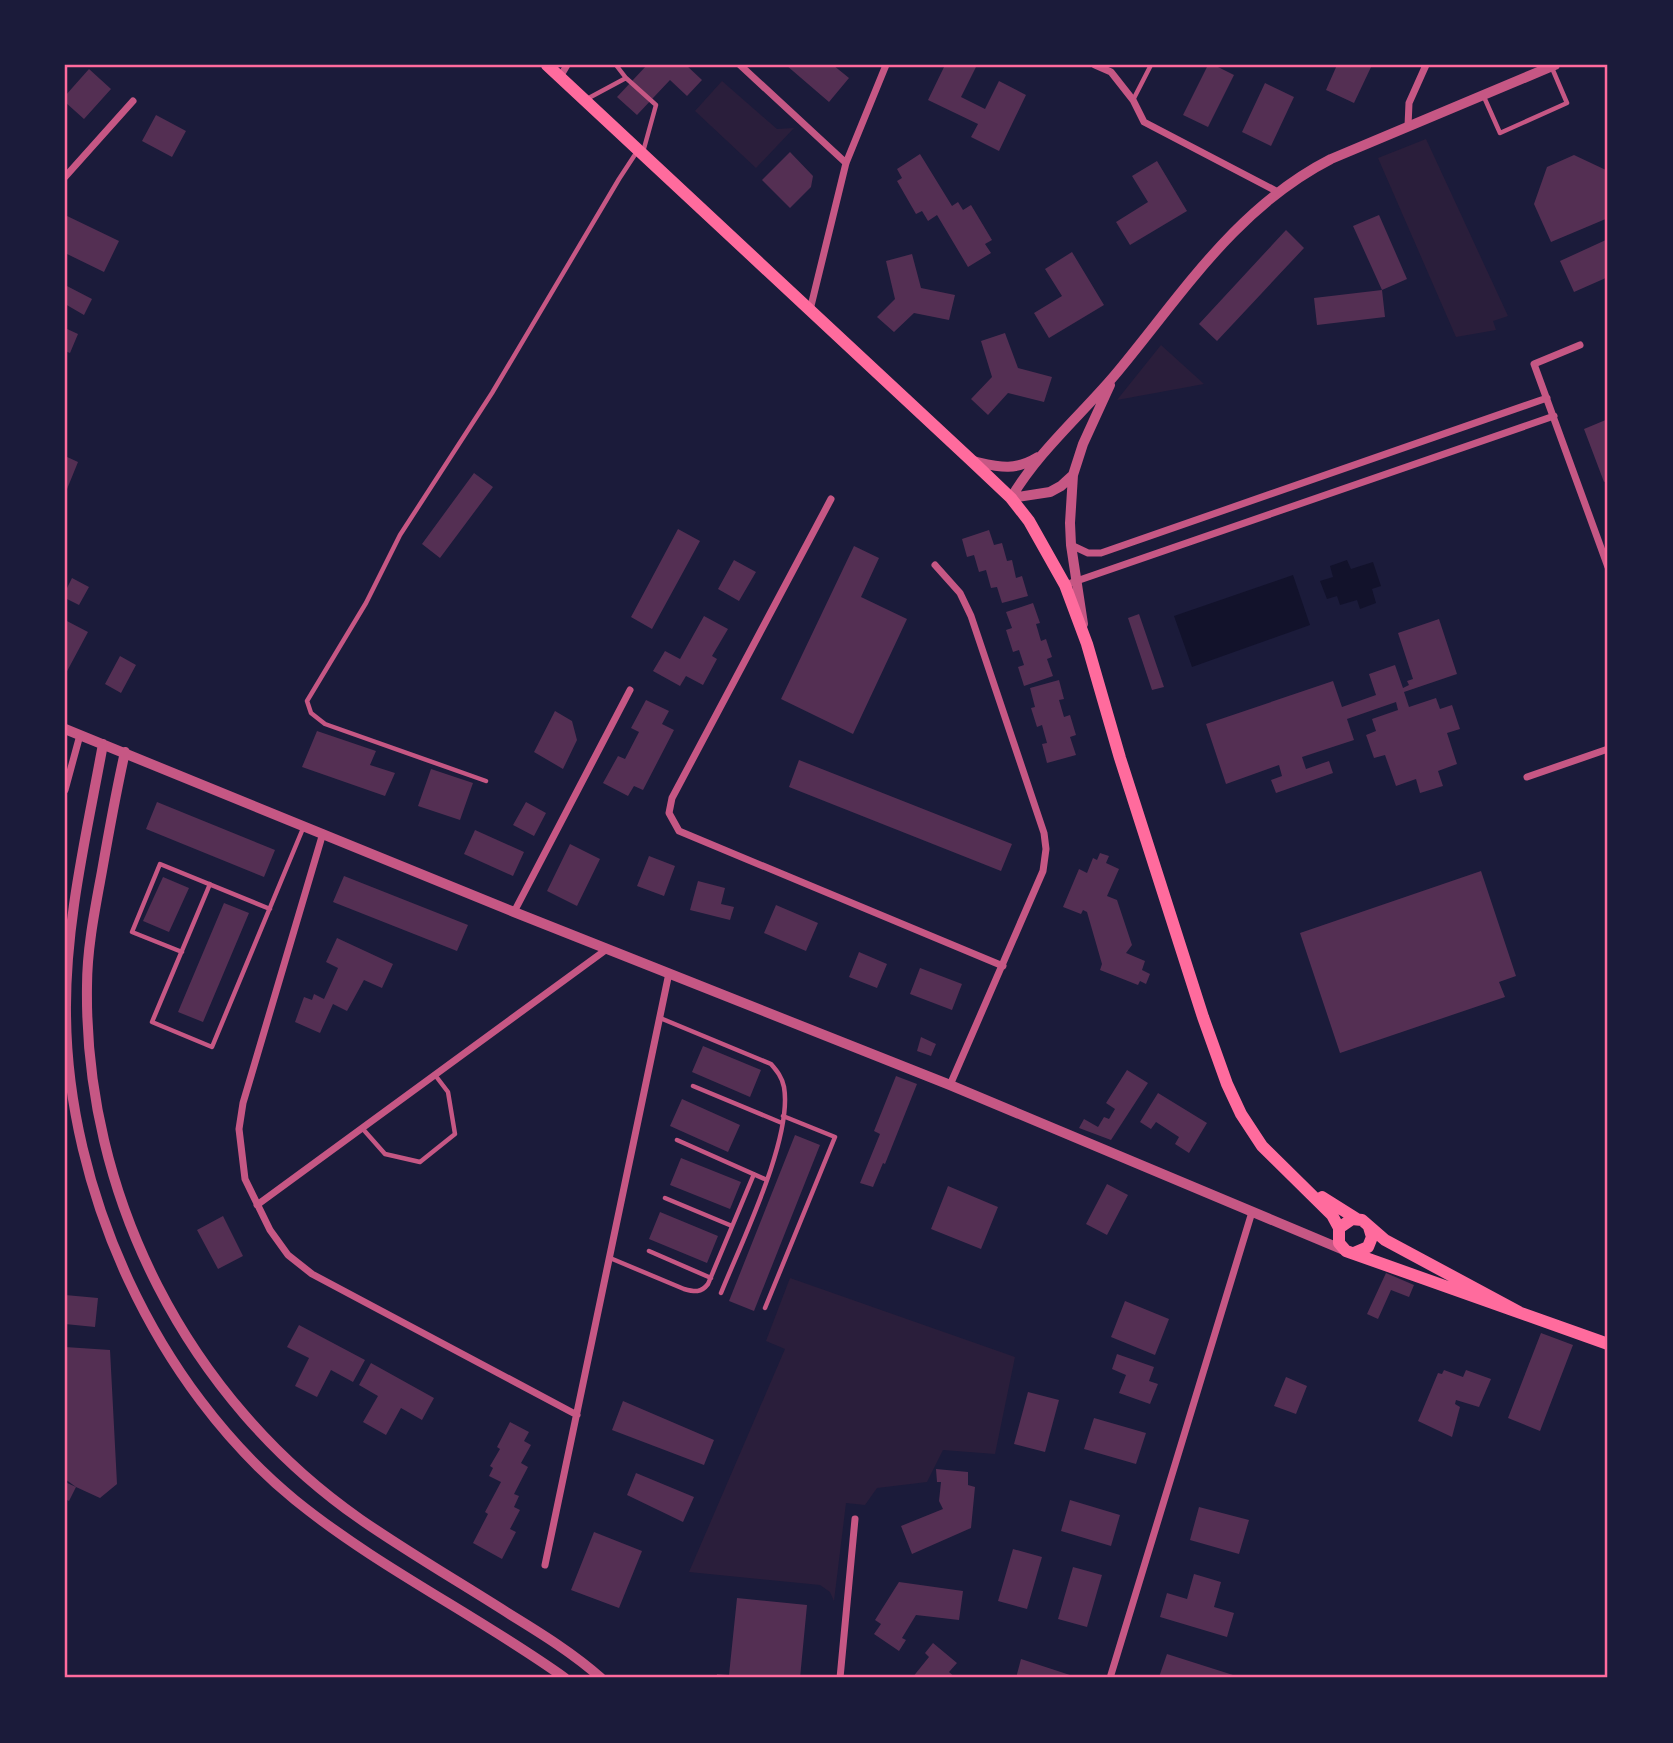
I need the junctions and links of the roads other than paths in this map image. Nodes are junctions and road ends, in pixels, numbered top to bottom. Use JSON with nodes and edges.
{"nodes":[{"id":1,"x":547,"y":65,"type":"edge"},
{"id":2,"x":616,"y":65,"type":"edge"},
{"id":3,"x":740,"y":65,"type":"edge"},
{"id":4,"x":886,"y":65,"type":"edge"},
{"id":5,"x":1095,"y":65,"type":"edge"},
{"id":6,"x":1151,"y":65,"type":"edge"},
{"id":7,"x":1426,"y":65,"type":"edge"},
{"id":8,"x":1553,"y":66,"type":"edge"},
{"id":9,"x":563,"y":71,"type":"edge"},
{"id":10,"x":626,"y":78,"type":"junction"},
{"id":11,"x":1484,"y":96,"type":"junction"},
{"id":12,"x":585,"y":100,"type":"junction"},
{"id":13,"x":1133,"y":100,"type":"junction"},
{"id":14,"x":133,"y":101,"type":"dead end"},
{"id":15,"x":1408,"y":126,"type":"junction"},
{"id":16,"x":641,"y":151,"type":"junction"},
{"id":17,"x":846,"y":163,"type":"junction"},
{"id":18,"x":65,"y":177,"type":"edge"},
{"id":19,"x":1278,"y":192,"type":"junction"},
{"id":20,"x":810,"y":310,"type":"junction"},
{"id":21,"x":1580,"y":345,"type":"dead end"},
{"id":22,"x":1115,"y":375,"type":"junction"},
{"id":23,"x":1547,"y":398,"type":"junction"},
{"id":24,"x":1554,"y":416,"type":"junction"},
{"id":25,"x":1043,"y":454,"type":"junction"},
{"id":26,"x":972,"y":461,"type":"junction"},
{"id":27,"x":1073,"y":475,"type":"junction"},
{"id":28,"x":1011,"y":498,"type":"junction"},
{"id":29,"x":831,"y":499,"type":"dead end"},
{"id":30,"x":1071,"y":545,"type":"junction"},
{"id":31,"x":934,"y":565,"type":"dead end"},
{"id":32,"x":1608,"y":567,"type":"edge"},
{"id":33,"x":1070,"y":583,"type":"junction"},
{"id":34,"x":631,"y":690,"type":"dead end"},
{"id":35,"x":65,"y":729,"type":"edge"},
{"id":36,"x":80,"y":735,"type":"junction"},
{"id":37,"x":103,"y":744,"type":"junction"},
{"id":38,"x":1608,"y":749,"type":"edge"},
{"id":39,"x":125,"y":752,"type":"junction"},
{"id":40,"x":1527,"y":777,"type":"dead end"},
{"id":41,"x":486,"y":781,"type":"dead end"},
{"id":42,"x":65,"y":790,"type":"edge"},
{"id":43,"x":304,"y":825,"type":"junction"},
{"id":44,"x":323,"y":833,"type":"junction"},
{"id":45,"x":210,"y":884,"type":"junction"},
{"id":46,"x":270,"y":909,"type":"junction"},
{"id":47,"x":514,"y":912,"type":"junction"},
{"id":48,"x":607,"y":949,"type":"junction"},
{"id":49,"x":182,"y":952,"type":"junction"},
{"id":50,"x":1003,"y":965,"type":"junction"},
{"id":51,"x":669,"y":973,"type":"junction"},
{"id":52,"x":660,"y":1018,"type":"junction"},
{"id":53,"x":435,"y":1075,"type":"junction"},
{"id":54,"x":693,"y":1086,"type":"dead end"},
{"id":55,"x":950,"y":1086,"type":"junction"},
{"id":56,"x":783,"y":1116,"type":"junction"},
{"id":57,"x":782,"y":1123,"type":"junction"},
{"id":58,"x":362,"y":1128,"type":"junction"},
{"id":59,"x":677,"y":1140,"type":"dead end"},
{"id":60,"x":754,"y":1174,"type":"junction"},
{"id":61,"x":767,"y":1180,"type":"junction"},
{"id":62,"x":1301,"y":1184,"type":"junction"},
{"id":63,"x":665,"y":1198,"type":"dead end"},
{"id":64,"x":257,"y":1205,"type":"junction"},
{"id":65,"x":1252,"y":1212,"type":"junction"},
{"id":66,"x":1357,"y":1219,"type":"junction"},
{"id":67,"x":732,"y":1226,"type":"junction"},
{"id":68,"x":1369,"y":1227,"type":"junction"},
{"id":69,"x":1300,"y":1230,"type":"junction"},
{"id":70,"x":1339,"y":1231,"type":"junction"},
{"id":71,"x":649,"y":1251,"type":"dead end"},
{"id":72,"x":1350,"y":1252,"type":"junction"},
{"id":73,"x":610,"y":1258,"type":"junction"},
{"id":74,"x":711,"y":1278,"type":"junction"},
{"id":75,"x":721,"y":1293,"type":"dead end"},
{"id":76,"x":765,"y":1308,"type":"dead end"},
{"id":77,"x":1519,"y":1312,"type":"junction"},
{"id":78,"x":1608,"y":1344,"type":"edge"},
{"id":79,"x":577,"y":1415,"type":"junction"},
{"id":80,"x":855,"y":1519,"type":"dead end"},
{"id":81,"x":545,"y":1565,"type":"dead end"},
{"id":82,"x":565,"y":1678,"type":"edge"},
{"id":83,"x":601,"y":1678,"type":"edge"},
{"id":84,"x":840,"y":1678,"type":"edge"},
{"id":85,"x":1111,"y":1678,"type":"edge"}],
"edges":[{"from":1,"to":9,"type":"main road"},
{"from":2,"to":10,"type":"lane"},
{"from":3,"to":17,"type":"street"},
{"from":4,"to":17,"type":"street"},
{"from":5,"to":13,"type":"street"},
{"from":6,"to":13,"type":"lane"},
{"from":7,"to":15,"type":"street"},
{"from":8,"to":11,"type":"street"},
{"from":8,"to":11,"type":"lane"},
{"from":9,"to":12,"type":"main road"},
{"from":10,"to":12,"type":"lane"},
{"from":10,"to":16,"type":"lane"},
{"from":11,"to":15,"type":"street"},
{"from":12,"to":16,"type":"main road"},
{"from":13,"to":19,"type":"street"},
{"from":14,"to":18,"type":"street"},
{"from":15,"to":19,"type":"street"},
{"from":16,"to":20,"type":"main road"},
{"from":16,"to":41,"type":"lane"},
{"from":17,"to":20,"type":"street"},
{"from":19,"to":22,"type":"street"},
{"from":20,"to":26,"type":"main road"},
{"from":21,"to":23,"type":"street"},
{"from":22,"to":25,"type":"street"},
{"from":22,"to":27,"type":"street"},
{"from":23,"to":24,"type":"street"},
{"from":23,"to":30,"type":"street"},
{"from":24,"to":32,"type":"street"},
{"from":24,"to":33,"type":"street"},
{"from":25,"to":26,"type":"street"},
{"from":25,"to":28,"type":"street"},
{"from":26,"to":28,"type":"main road"},
{"from":27,"to":28,"type":"street"},
{"from":27,"to":30,"type":"street"},
{"from":28,"to":33,"type":"main road"},
{"from":29,"to":50,"type":"street"},
{"from":30,"to":33,"type":"street"},
{"from":31,"to":50,"type":"street"},
{"from":33,"to":62,"type":"main road"},
{"from":34,"to":47,"type":"street"},
{"from":35,"to":36,"type":"street"},
{"from":36,"to":37,"type":"street"},
{"from":36,"to":42,"type":"street"},
{"from":37,"to":39,"type":"street"},
{"from":37,"to":82,"type":"street"},
{"from":38,"to":40,"type":"street"},
{"from":39,"to":43,"type":"street"},
{"from":39,"to":83,"type":"street"},
{"from":43,"to":44,"type":"street"},
{"from":43,"to":46,"type":"lane"},
{"from":44,"to":47,"type":"street"},
{"from":44,"to":64,"type":"street"},
{"from":45,"to":46,"type":"lane"},
{"from":45,"to":49,"type":"lane"},
{"from":45,"to":49,"type":"lane"},
{"from":46,"to":49,"type":"lane"},
{"from":47,"to":48,"type":"street"},
{"from":48,"to":51,"type":"street"},
{"from":48,"to":53,"type":"street"},
{"from":50,"to":55,"type":"street"},
{"from":51,"to":52,"type":"street"},
{"from":51,"to":55,"type":"street"},
{"from":52,"to":56,"type":"lane"},
{"from":52,"to":73,"type":"street"},
{"from":53,"to":58,"type":"street"},
{"from":53,"to":58,"type":"lane"},
{"from":54,"to":57,"type":"lane"},
{"from":55,"to":65,"type":"street"},
{"from":56,"to":57,"type":"lane"},
{"from":56,"to":76,"type":"lane"},
{"from":57,"to":61,"type":"lane"},
{"from":58,"to":64,"type":"street"},
{"from":59,"to":60,"type":"lane"},
{"from":60,"to":61,"type":"lane"},
{"from":60,"to":67,"type":"lane"},
{"from":61,"to":75,"type":"lane"},
{"from":62,"to":66,"type":"main road"},
{"from":62,"to":70,"type":"main road"},
{"from":63,"to":67,"type":"lane"},
{"from":64,"to":79,"type":"street"},
{"from":65,"to":69,"type":"street"},
{"from":65,"to":85,"type":"street"},
{"from":66,"to":68,"type":"main road"},
{"from":66,"to":70,"type":"main road"},
{"from":67,"to":74,"type":"lane"},
{"from":68,"to":72,"type":"main road"},
{"from":68,"to":77,"type":"main road"},
{"from":69,"to":70,"type":"street"},
{"from":69,"to":72,"type":"street"},
{"from":70,"to":72,"type":"main road"},
{"from":71,"to":74,"type":"lane"},
{"from":72,"to":77,"type":"main road"},
{"from":73,"to":74,"type":"lane"},
{"from":73,"to":79,"type":"street"},
{"from":77,"to":78,"type":"main road"},
{"from":79,"to":81,"type":"street"},
{"from":80,"to":84,"type":"street"}]}
